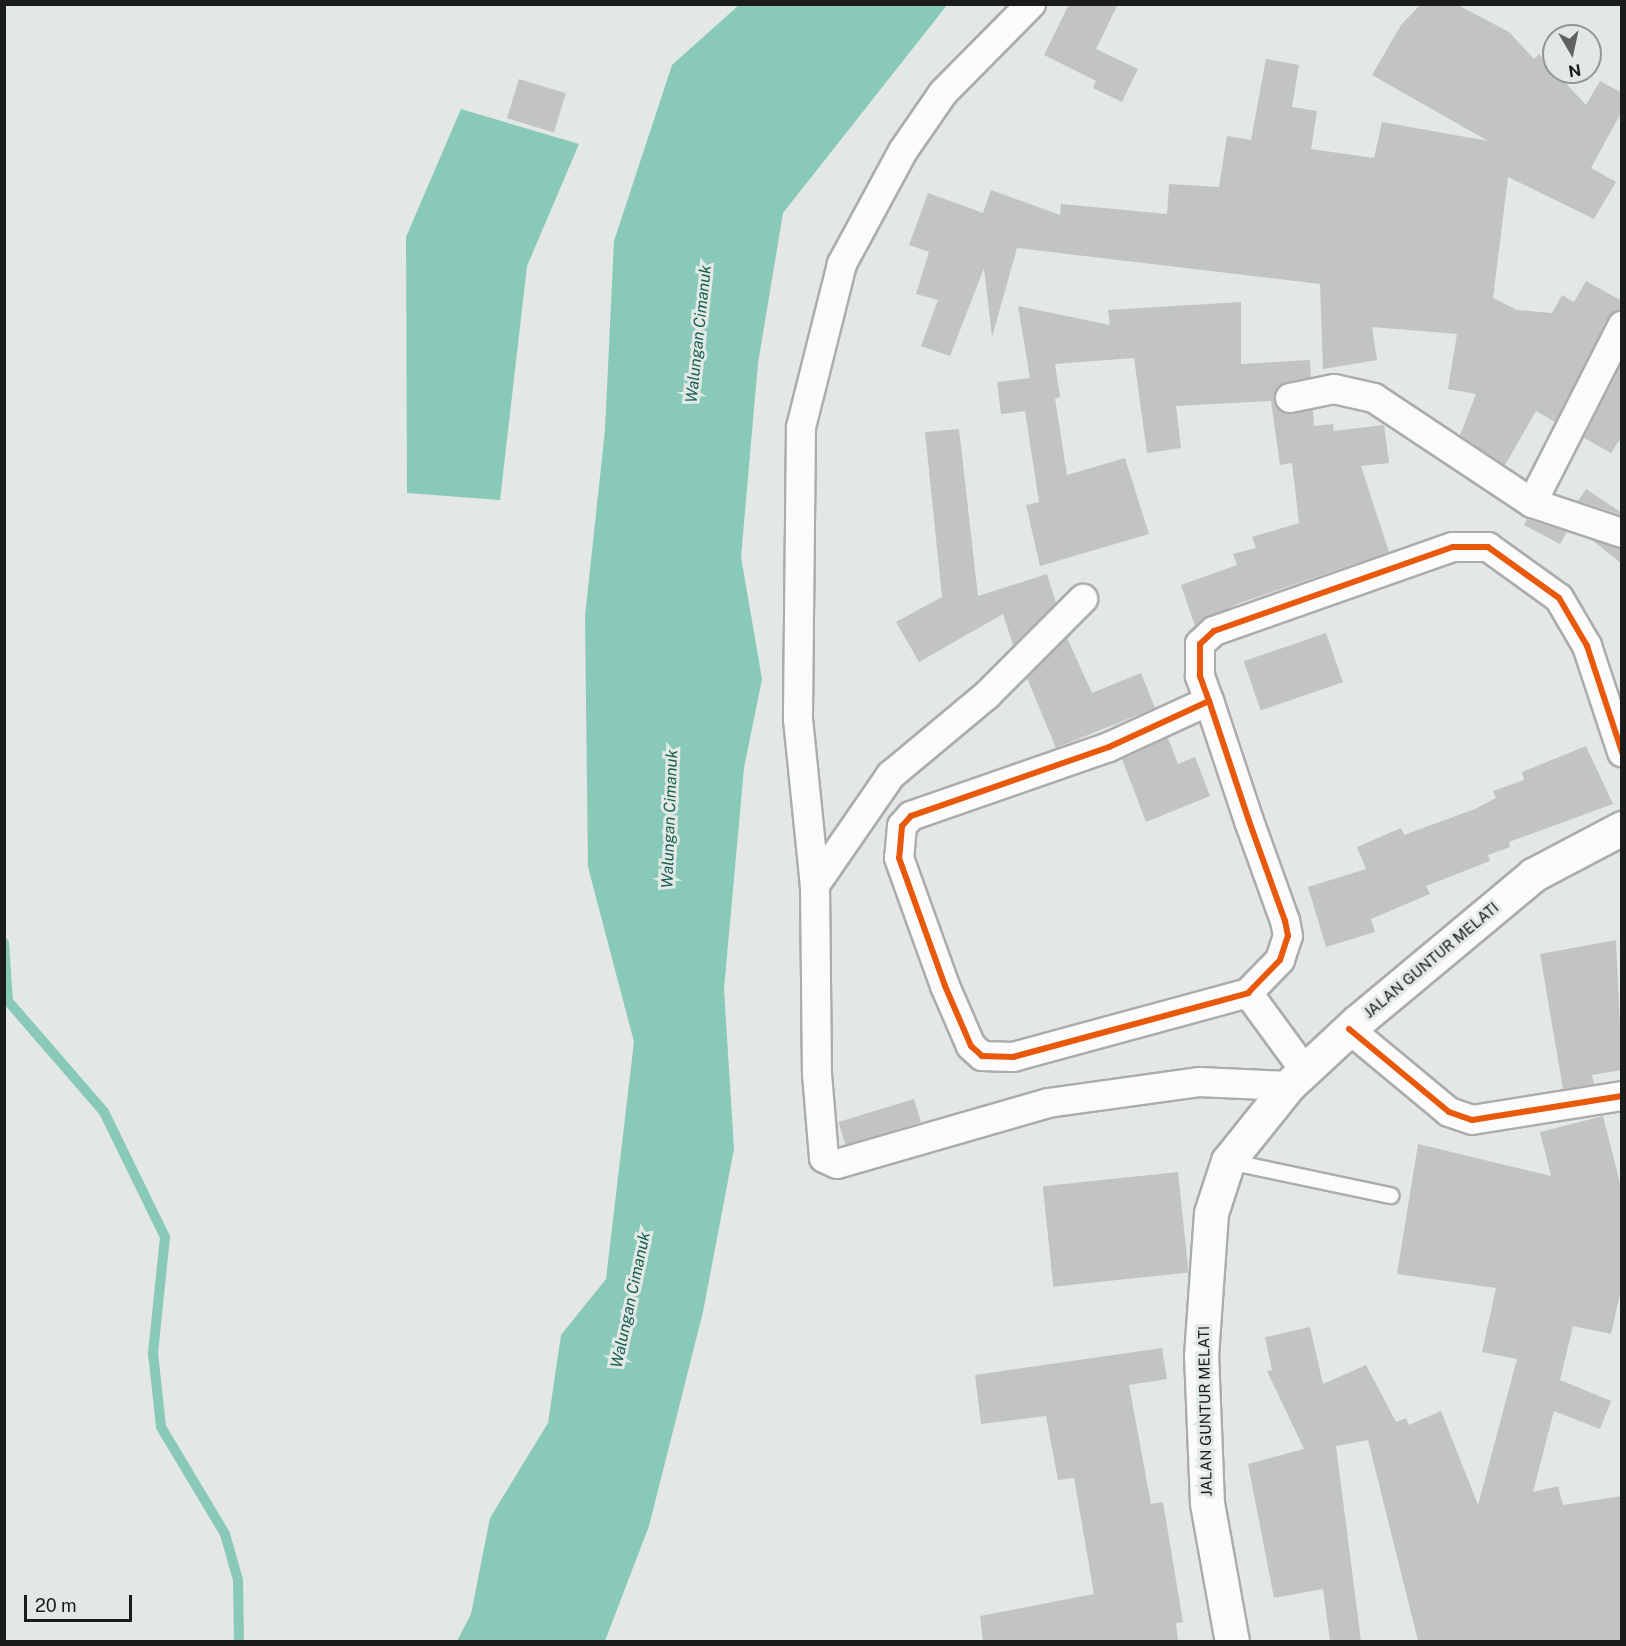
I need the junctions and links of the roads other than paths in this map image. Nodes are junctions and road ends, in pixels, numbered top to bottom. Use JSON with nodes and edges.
{"nodes":[{"id":1,"x":1030,"y":4,"type":"edge"},
{"id":2,"x":1622,"y":326,"type":"edge"},
{"id":3,"x":1290,"y":398,"type":"dead end"},
{"id":4,"x":1532,"y":503,"type":"junction"},
{"id":5,"x":1622,"y":532,"type":"edge"},
{"id":6,"x":1083,"y":599,"type":"dead end"},
{"id":7,"x":1209,"y":701,"type":"junction"},
{"id":8,"x":1622,"y":752,"type":"edge"},
{"id":9,"x":1622,"y":828,"type":"edge"},
{"id":10,"x":815,"y":885,"type":"junction"},
{"id":11,"x":1248,"y":993,"type":"junction"},
{"id":12,"x":1349,"y":1029,"type":"junction"},
{"id":13,"x":1296,"y":1078,"type":"junction"},
{"id":14,"x":1622,"y":1096,"type":"edge"},
{"id":15,"x":1227,"y":1161,"type":"junction"},
{"id":16,"x":1390,"y":1195,"type":"dead end"},
{"id":17,"x":1232,"y":1641,"type":"edge"}],
"edges":[{"from":1,"to":10,"type":"street"},
{"from":2,"to":4,"type":"street"},
{"from":3,"to":4,"type":"street"},
{"from":4,"to":5,"type":"street"},
{"from":6,"to":10,"type":"street"},
{"from":7,"to":8,"type":"street"},
{"from":7,"to":11,"type":"street"},
{"from":7,"to":11,"type":"street"},
{"from":9,"to":12,"type":"street","name":"JALAN GUNTUR MELATI"},
{"from":10,"to":13,"type":"street"},
{"from":11,"to":13,"type":"street"},
{"from":12,"to":13,"type":"street","name":"JALAN GUNTUR MELATI"},
{"from":12,"to":14,"type":"street"},
{"from":13,"to":15,"type":"street","name":"JALAN GUNTUR MELATI"},
{"from":15,"to":16,"type":"lane"},
{"from":15,"to":17,"type":"street","name":"JALAN GUNTUR MELATI"}]}
